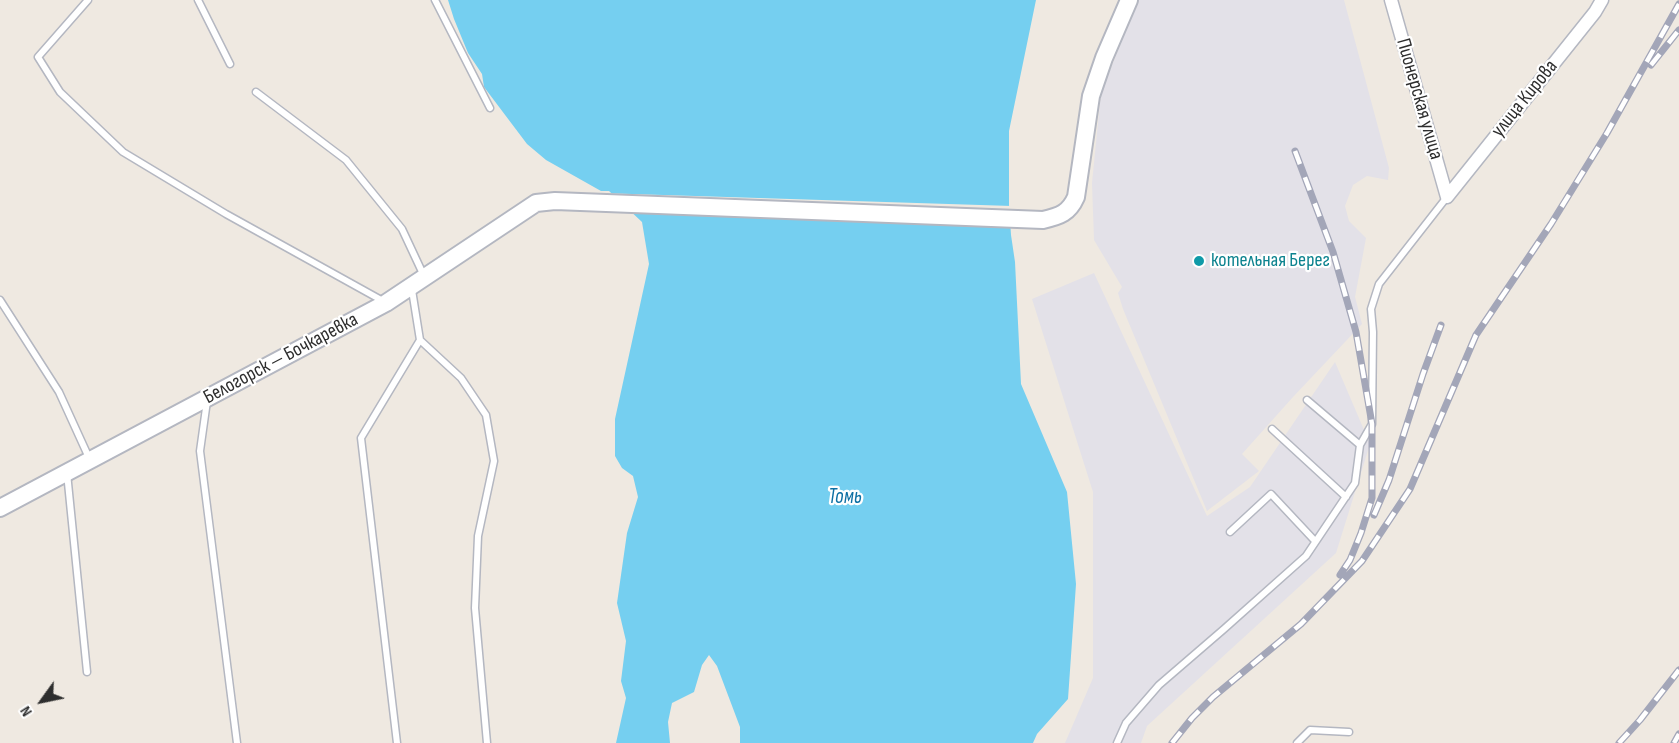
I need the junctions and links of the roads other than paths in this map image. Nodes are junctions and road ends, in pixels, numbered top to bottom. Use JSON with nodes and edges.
{"nodes":[{"id":1,"x":88,"y":0,"type":"edge"},
{"id":2,"x":198,"y":0,"type":"edge"},
{"id":3,"x":435,"y":0,"type":"edge"},
{"id":4,"x":1129,"y":0,"type":"edge"},
{"id":5,"x":1391,"y":0,"type":"edge"},
{"id":6,"x":1602,"y":0,"type":"edge"},
{"id":7,"x":230,"y":64,"type":"dead end"},
{"id":8,"x":256,"y":92,"type":"dead end"},
{"id":9,"x":490,"y":108,"type":"dead end"},
{"id":10,"x":1447,"y":197,"type":"junction"},
{"id":11,"x":418,"y":282,"type":"junction"},
{"id":12,"x":0,"y":300,"type":"edge"},
{"id":13,"x":386,"y":303,"type":"junction"},
{"id":14,"x":420,"y":340,"type":"junction"},
{"id":15,"x":207,"y":398,"type":"junction"},
{"id":16,"x":1307,"y":400,"type":"dead end"},
{"id":17,"x":1272,"y":429,"type":"dead end"},
{"id":18,"x":1360,"y":445,"type":"junction"},
{"id":19,"x":90,"y":461,"type":"junction"},
{"id":20,"x":67,"y":473,"type":"junction"},
{"id":21,"x":1346,"y":497,"type":"junction"},
{"id":22,"x":0,"y":508,"type":"edge"},
{"id":23,"x":1230,"y":532,"type":"dead end"},
{"id":24,"x":1316,"y":541,"type":"junction"},
{"id":25,"x":87,"y":672,"type":"dead end"},
{"id":26,"x":1349,"y":732,"type":"dead end"},
{"id":27,"x":237,"y":743,"type":"edge"},
{"id":28,"x":397,"y":743,"type":"edge"},
{"id":29,"x":487,"y":743,"type":"edge"},
{"id":30,"x":1117,"y":743,"type":"edge"},
{"id":31,"x":1297,"y":743,"type":"edge"}],
"edges":[{"from":1,"to":13,"type":"lane"},
{"from":2,"to":7,"type":"lane"},
{"from":3,"to":9,"type":"lane"},
{"from":4,"to":11,"type":"main road","name":"Белогорск — Бочкаревка"},
{"from":5,"to":10,"type":"street","name":"Пионерская улица"},
{"from":6,"to":10,"type":"street","name":"улица Кирова"},
{"from":8,"to":11,"type":"lane"},
{"from":10,"to":18,"type":"lane"},
{"from":11,"to":13,"type":"main road","name":"Белогорск — Бочкаревка"},
{"from":11,"to":14,"type":"lane"},
{"from":12,"to":19,"type":"lane"},
{"from":13,"to":15,"type":"main road","name":"Белогорск — Бочкаревка"},
{"from":14,"to":28,"type":"lane"},
{"from":14,"to":29,"type":"lane"},
{"from":15,"to":19,"type":"main road","name":"Белогорск — Бочкаревка"},
{"from":15,"to":27,"type":"lane"},
{"from":16,"to":18,"type":"lane"},
{"from":17,"to":21,"type":"lane"},
{"from":18,"to":21,"type":"lane"},
{"from":19,"to":20,"type":"main road","name":"Белогорск — Бочкаревка"},
{"from":20,"to":22,"type":"main road","name":"Белогорск — Бочкаревка"},
{"from":20,"to":25,"type":"lane"},
{"from":21,"to":24,"type":"lane"},
{"from":23,"to":24,"type":"lane"},
{"from":24,"to":30,"type":"lane"},
{"from":26,"to":31,"type":"lane"}]}
